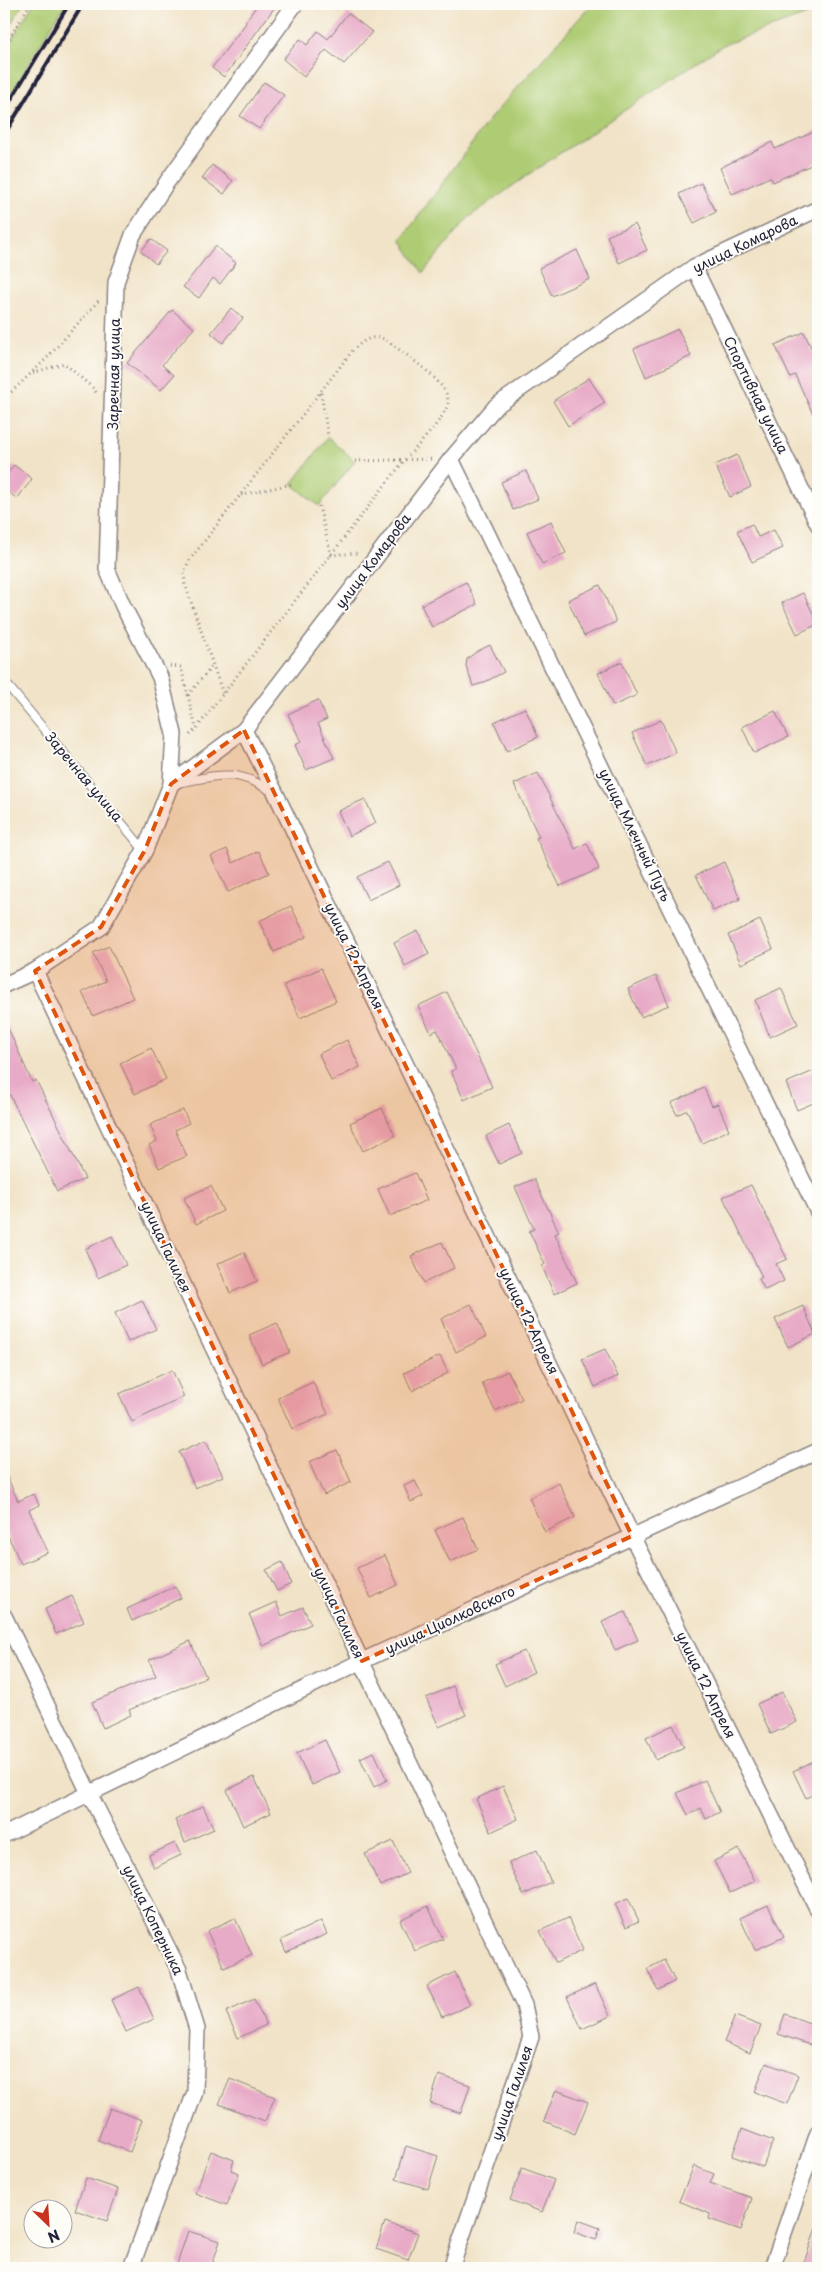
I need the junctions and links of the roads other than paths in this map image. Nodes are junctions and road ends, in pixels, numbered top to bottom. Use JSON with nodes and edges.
{"nodes":[{"id":1,"x":295,"y":4,"type":"edge"},
{"id":2,"x":818,"y":209,"type":"edge"},
{"id":3,"x":694,"y":267,"type":"junction"},
{"id":4,"x":452,"y":458,"type":"junction"},
{"id":5,"x":818,"y":524,"type":"edge"},
{"id":6,"x":4,"y":681,"type":"edge"},
{"id":7,"x":244,"y":730,"type":"junction"},
{"id":8,"x":170,"y":784,"type":"junction"},
{"id":9,"x":276,"y":794,"type":"junction"},
{"id":10,"x":144,"y":850,"type":"junction"},
{"id":11,"x":35,"y":970,"type":"junction"},
{"id":12,"x":4,"y":985,"type":"edge"},
{"id":13,"x":818,"y":1212,"type":"edge"},
{"id":14,"x":818,"y":1450,"type":"edge"},
{"id":15,"x":632,"y":1536,"type":"junction"},
{"id":16,"x":4,"y":1616,"type":"edge"},
{"id":17,"x":362,"y":1661,"type":"junction"},
{"id":18,"x":90,"y":1793,"type":"junction"},
{"id":19,"x":4,"y":1836,"type":"edge"},
{"id":20,"x":818,"y":1910,"type":"edge"},
{"id":21,"x":818,"y":2136,"type":"edge"},
{"id":22,"x":131,"y":2268,"type":"edge"},
{"id":23,"x":451,"y":2268,"type":"edge"},
{"id":24,"x":772,"y":2268,"type":"edge"}],
"edges":[{"from":1,"to":8,"type":"street","name":"Заречная улица"},
{"from":2,"to":3,"type":"street","name":"улица Комарова"},
{"from":3,"to":4,"type":"street","name":"улица Комарова"},
{"from":3,"to":5,"type":"street","name":"Спортивная улица"},
{"from":4,"to":7,"type":"street","name":"улица Комарова"},
{"from":4,"to":13,"type":"street","name":"улица Млечный Путь"},
{"from":6,"to":10,"type":"lane","name":"Заречная улица"},
{"from":7,"to":8,"type":"street","name":"улица Комарова"},
{"from":7,"to":9,"type":"street","name":"улица 12 Апреля"},
{"from":8,"to":9,"type":"lane"},
{"from":8,"to":10,"type":"street"},
{"from":9,"to":15,"type":"street","name":"улица 12 Апреля"},
{"from":10,"to":11,"type":"street"},
{"from":11,"to":12,"type":"street"},
{"from":11,"to":17,"type":"street","name":"улица Галилея"},
{"from":14,"to":15,"type":"street","name":"улица Циолковского"},
{"from":15,"to":17,"type":"street","name":"улица Циолковского"},
{"from":15,"to":20,"type":"street","name":"улица 12 Апреля"},
{"from":16,"to":18,"type":"street","name":"улица Коперника"},
{"from":17,"to":18,"type":"street","name":"улица Циолковского"},
{"from":17,"to":23,"type":"street","name":"улица Галилея"},
{"from":18,"to":19,"type":"street","name":"улица Циолковского"},
{"from":18,"to":22,"type":"street","name":"улица Коперника"},
{"from":21,"to":24,"type":"street"}]}
